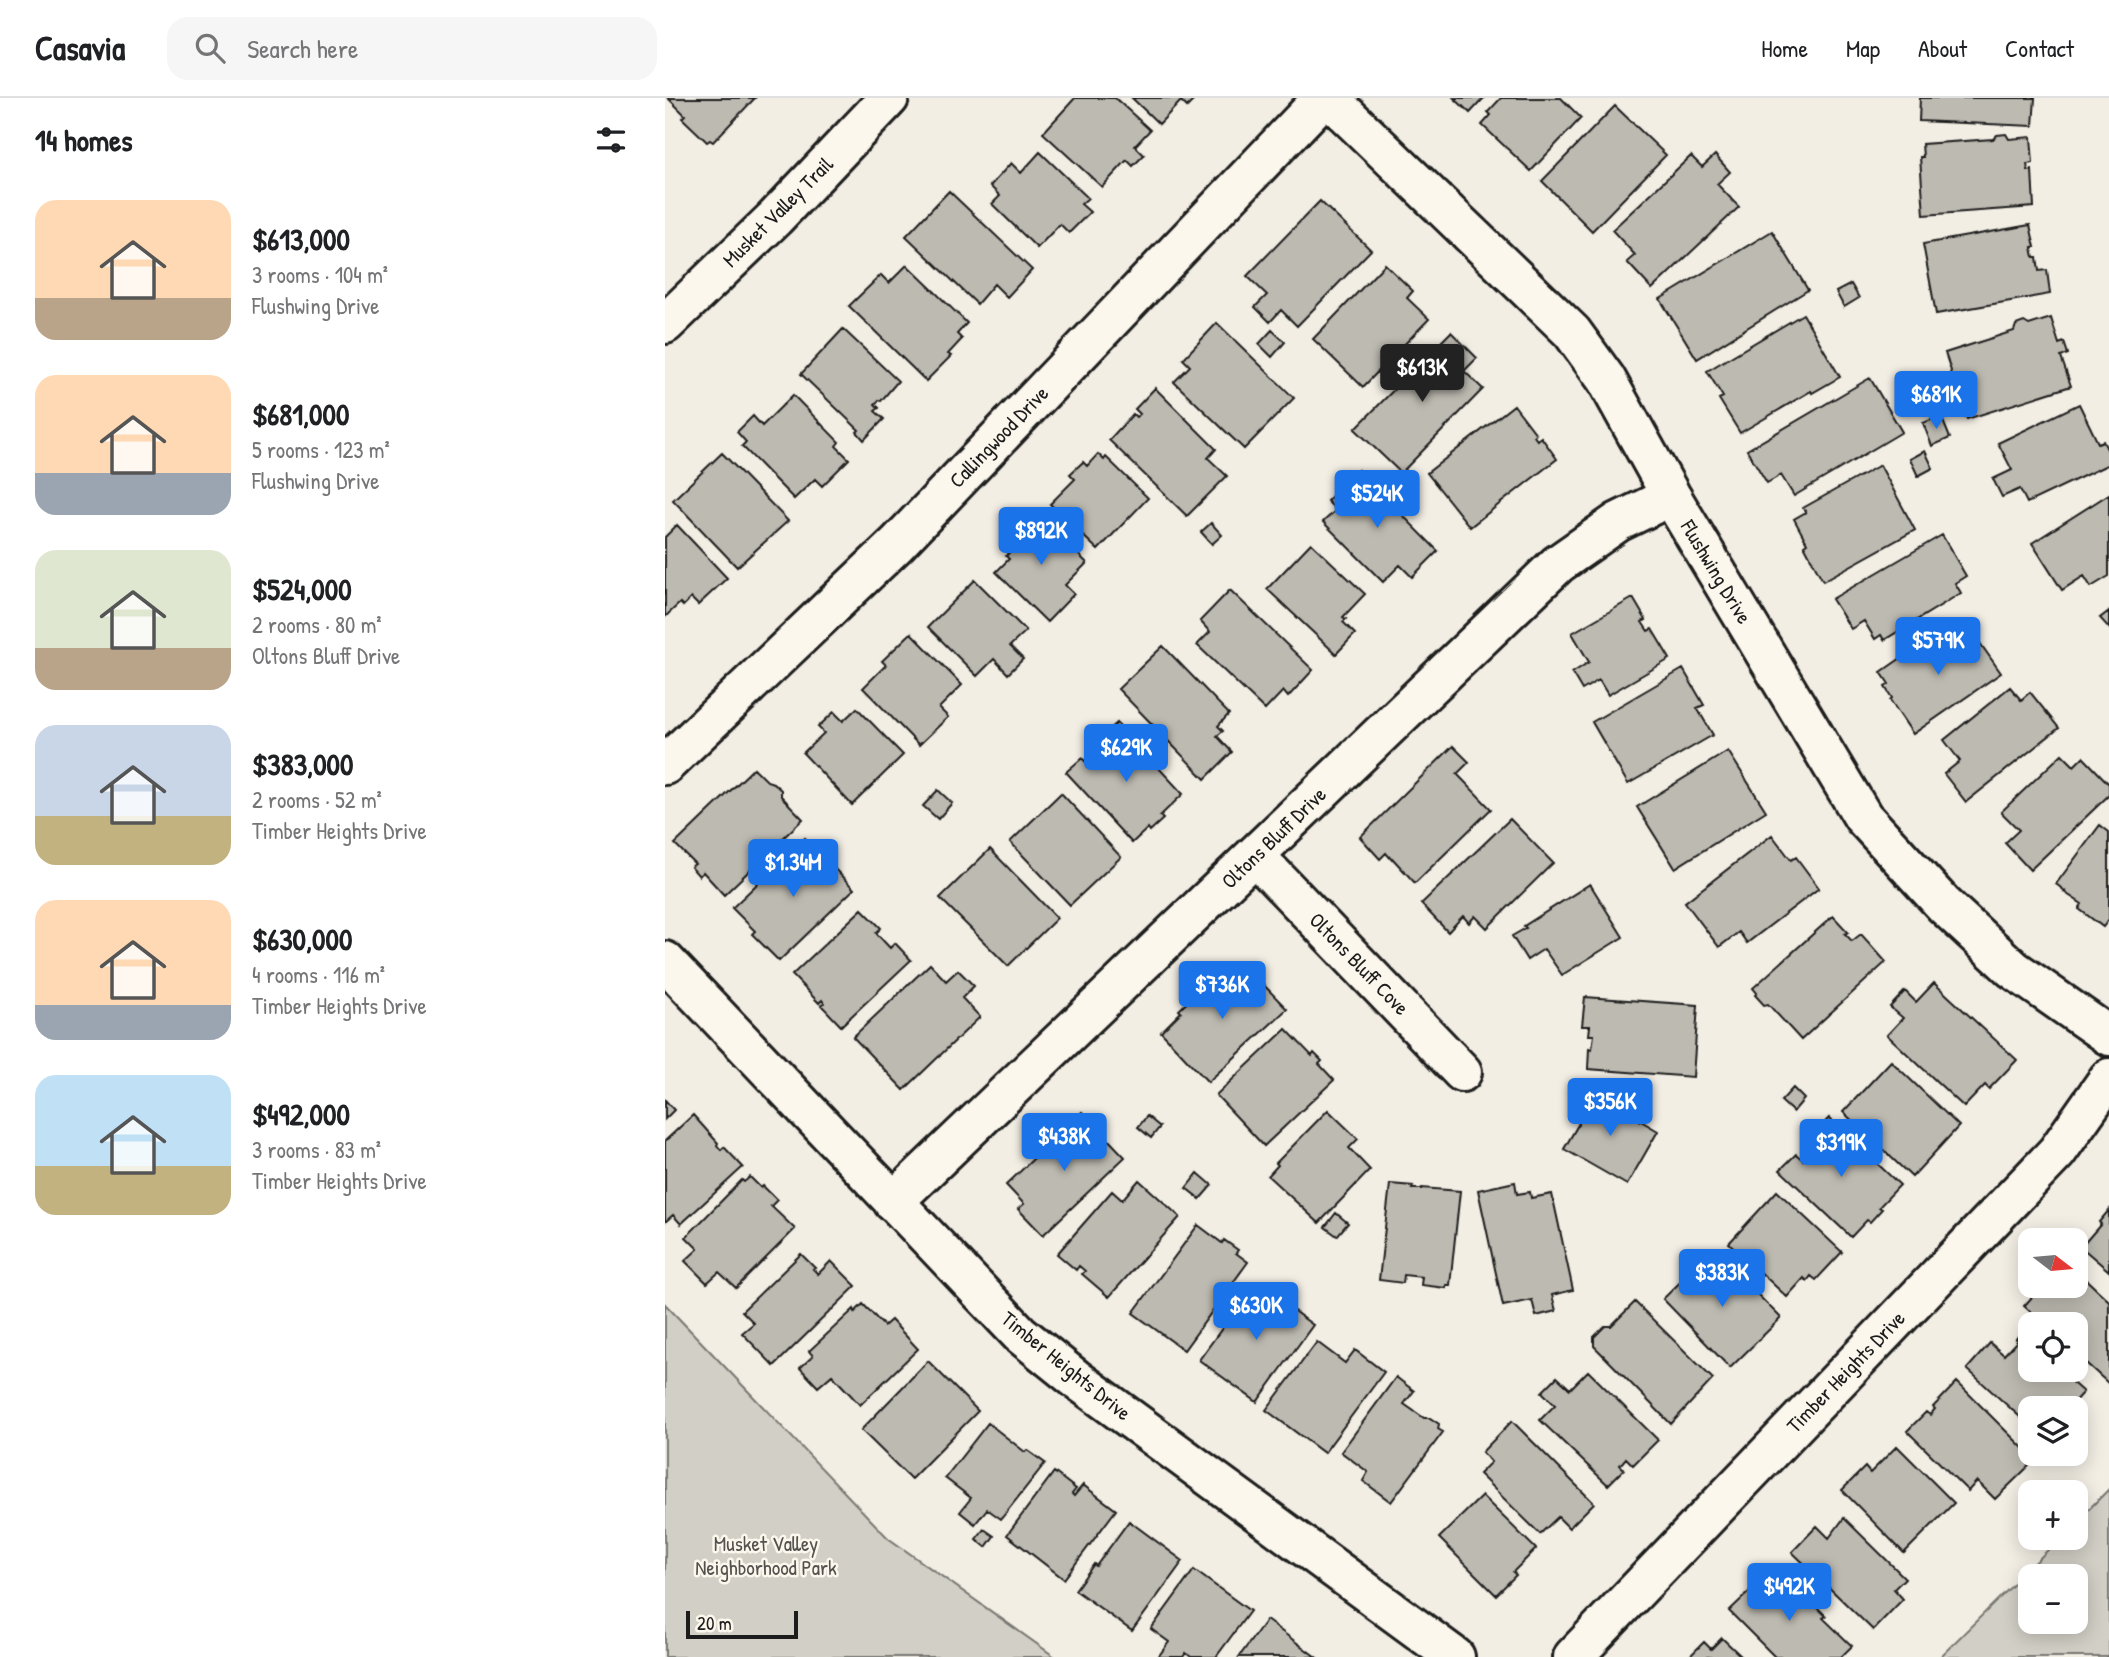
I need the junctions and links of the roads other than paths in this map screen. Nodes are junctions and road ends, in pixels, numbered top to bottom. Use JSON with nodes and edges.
{"nodes":[{"id":1,"x":889,"y":98,"type":"edge"},
{"id":2,"x":1323,"y":98,"type":"edge"},
{"id":3,"x":1329,"y":98,"type":"edge"},
{"id":4,"x":665,"y":324,"type":"edge"},
{"id":5,"x":1671,"y":496,"type":"junction"},
{"id":6,"x":665,"y":765,"type":"edge"},
{"id":7,"x":1255,"y":856,"type":"junction"},
{"id":8,"x":665,"y":961,"type":"edge"},
{"id":9,"x":2109,"y":1036,"type":"edge"},
{"id":10,"x":1462,"y":1072,"type":"dead end"},
{"id":11,"x":2109,"y":1078,"type":"edge"},
{"id":12,"x":893,"y":1202,"type":"junction"},
{"id":13,"x":1455,"y":1657,"type":"edge"},
{"id":14,"x":1573,"y":1657,"type":"edge"}],
"edges":[{"from":1,"to":4,"type":"street","name":"Musket Valley Trail"},
{"from":2,"to":6,"type":"street","name":"Callingwood Drive"},
{"from":3,"to":5,"type":"street","name":"Flushwing Drive"},
{"from":5,"to":7,"type":"street","name":"Oltons Bluff Drive"},
{"from":5,"to":9,"type":"street","name":"Flushwing Drive"},
{"from":7,"to":10,"type":"street","name":"Oltons Bluff Cove"},
{"from":7,"to":12,"type":"street","name":"Oltons Bluff Drive"},
{"from":8,"to":12,"type":"street","name":"Timber Heights Drive"},
{"from":11,"to":14,"type":"street","name":"Timber Heights Drive"},
{"from":12,"to":13,"type":"street","name":"Timber Heights Drive"}]}
